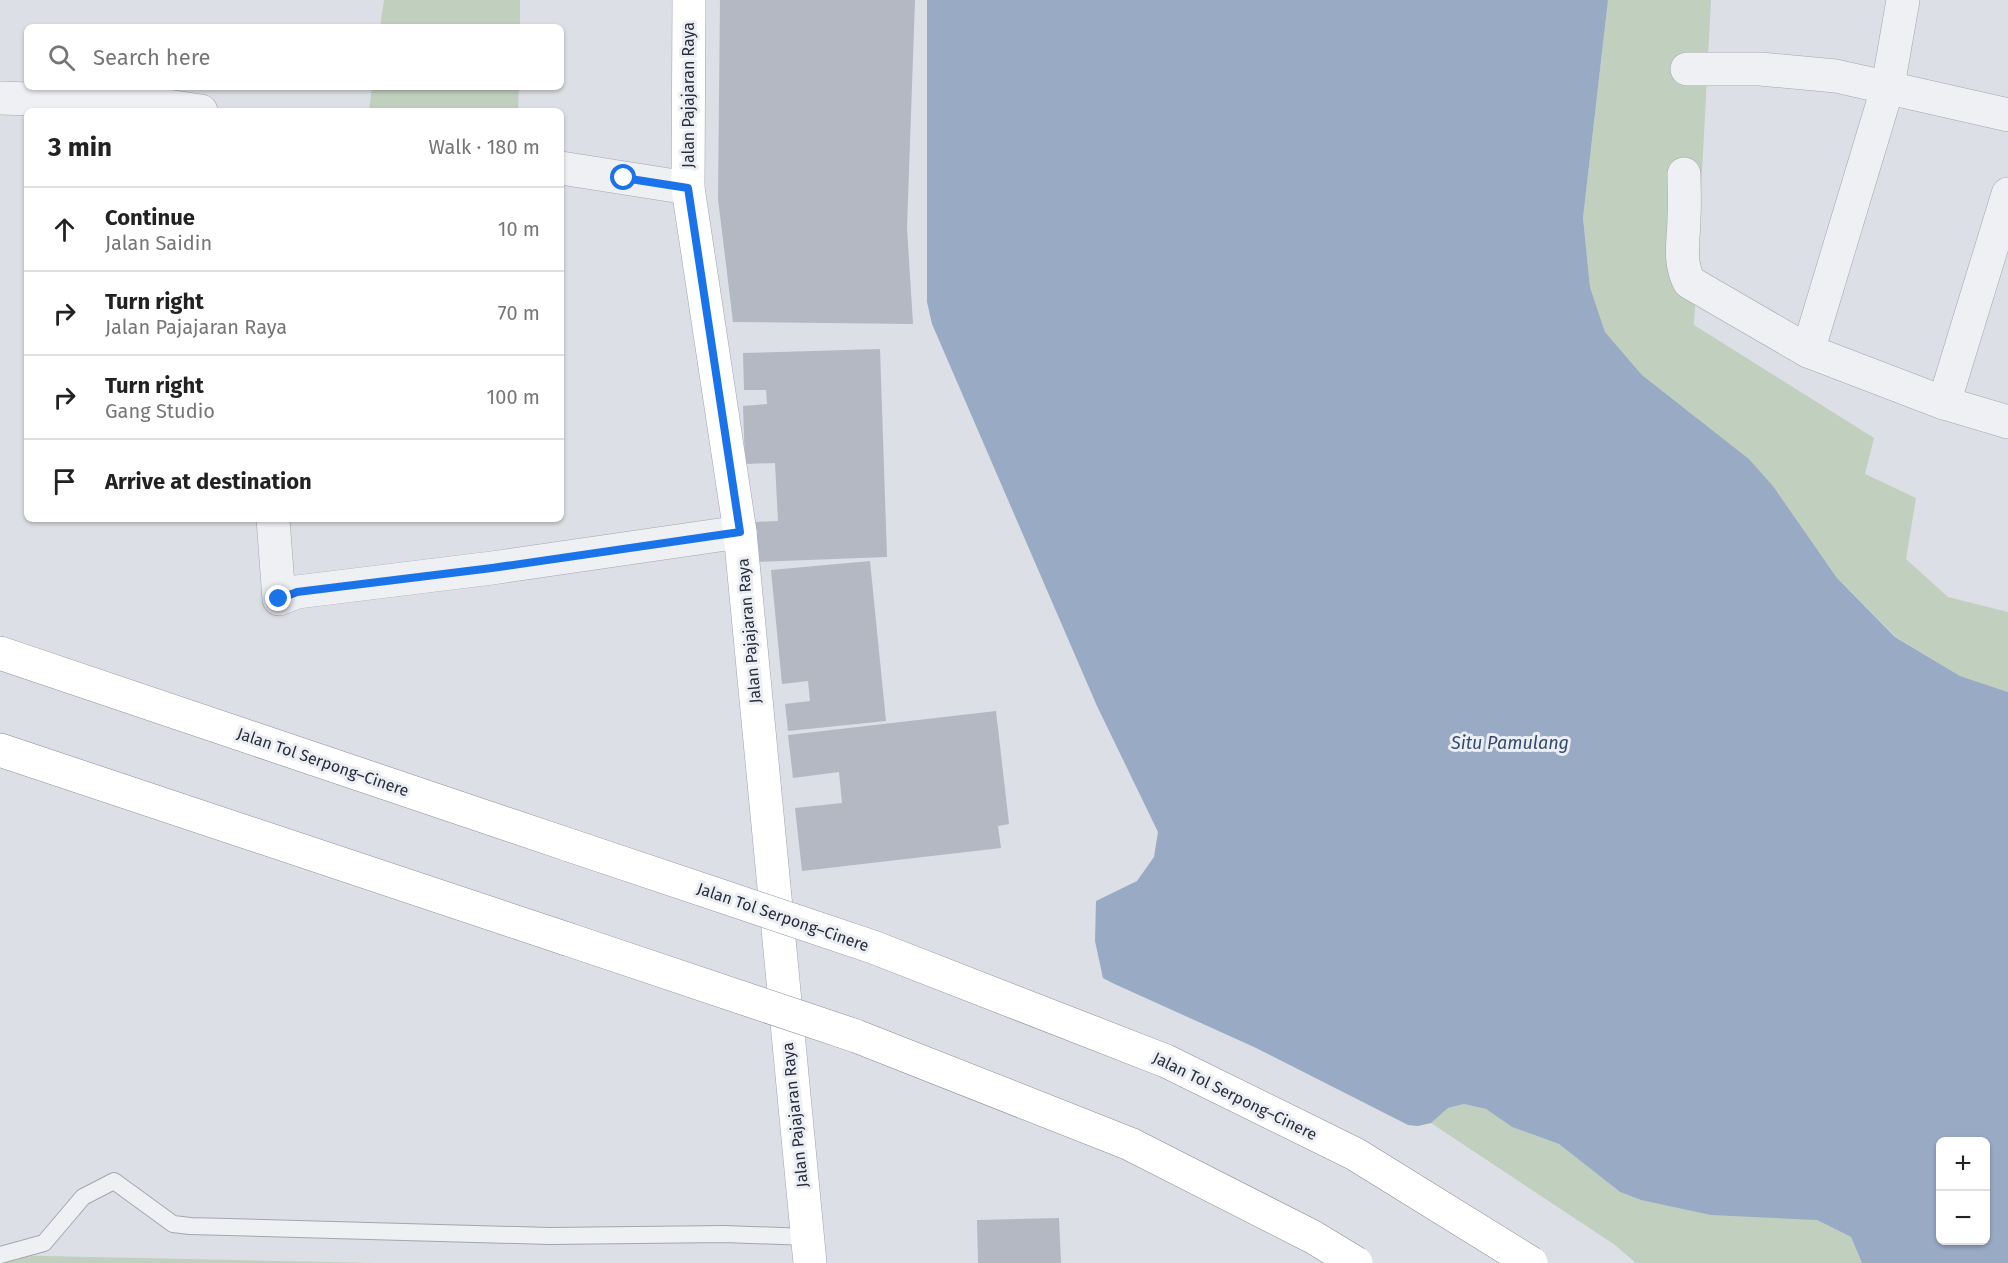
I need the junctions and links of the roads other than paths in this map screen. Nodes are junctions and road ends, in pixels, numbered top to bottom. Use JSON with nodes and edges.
{"nodes":[{"id":1,"x":689,"y":0,"type":"edge"},
{"id":2,"x":1903,"y":0,"type":"edge"},
{"id":3,"x":1687,"y":69,"type":"dead end"},
{"id":4,"x":1888,"y":87,"type":"junction"},
{"id":5,"x":0,"y":98,"type":"edge"},
{"id":6,"x":181,"y":108,"type":"edge"},
{"id":7,"x":2008,"y":115,"type":"edge"},
{"id":8,"x":564,"y":168,"type":"edge"},
{"id":9,"x":1684,"y":174,"type":"dead end"},
{"id":10,"x":688,"y":188,"type":"junction"},
{"id":11,"x":2008,"y":194,"type":"edge"},
{"id":12,"x":1808,"y":351,"type":"junction"},
{"id":13,"x":1944,"y":404,"type":"junction"},
{"id":14,"x":2008,"y":422,"type":"edge"},
{"id":15,"x":273,"y":522,"type":"edge"},
{"id":16,"x":740,"y":532,"type":"junction"},
{"id":17,"x":0,"y":653,"type":"edge"},
{"id":18,"x":0,"y":750,"type":"edge"},
{"id":19,"x":809,"y":1250,"type":"edge"},
{"id":20,"x":0,"y":1255,"type":"edge"},
{"id":21,"x":1356,"y":1263,"type":"edge"},
{"id":22,"x":1531,"y":1263,"type":"edge"}],
"edges":[{"from":1,"to":10,"type":"main road","name":"Jalan Pajajaran Raya"},
{"from":2,"to":4,"type":"street"},
{"from":3,"to":4,"type":"street"},
{"from":4,"to":7,"type":"street"},
{"from":4,"to":12,"type":"street"},
{"from":5,"to":6,"type":"street"},
{"from":8,"to":10,"type":"street"},
{"from":9,"to":12,"type":"street"},
{"from":10,"to":16,"type":"main road","name":"Jalan Pajajaran Raya"},
{"from":11,"to":13,"type":"street"},
{"from":12,"to":13,"type":"street"},
{"from":13,"to":14,"type":"street"},
{"from":15,"to":16,"type":"street"},
{"from":16,"to":19,"type":"main road","name":"Jalan Pajajaran Raya"},
{"from":17,"to":22,"type":"main road","name":"Jalan Tol Serpong–Cinere","bridge":true},
{"from":18,"to":21,"type":"main road","bridge":true},
{"from":19,"to":20,"type":"lane"}]}
